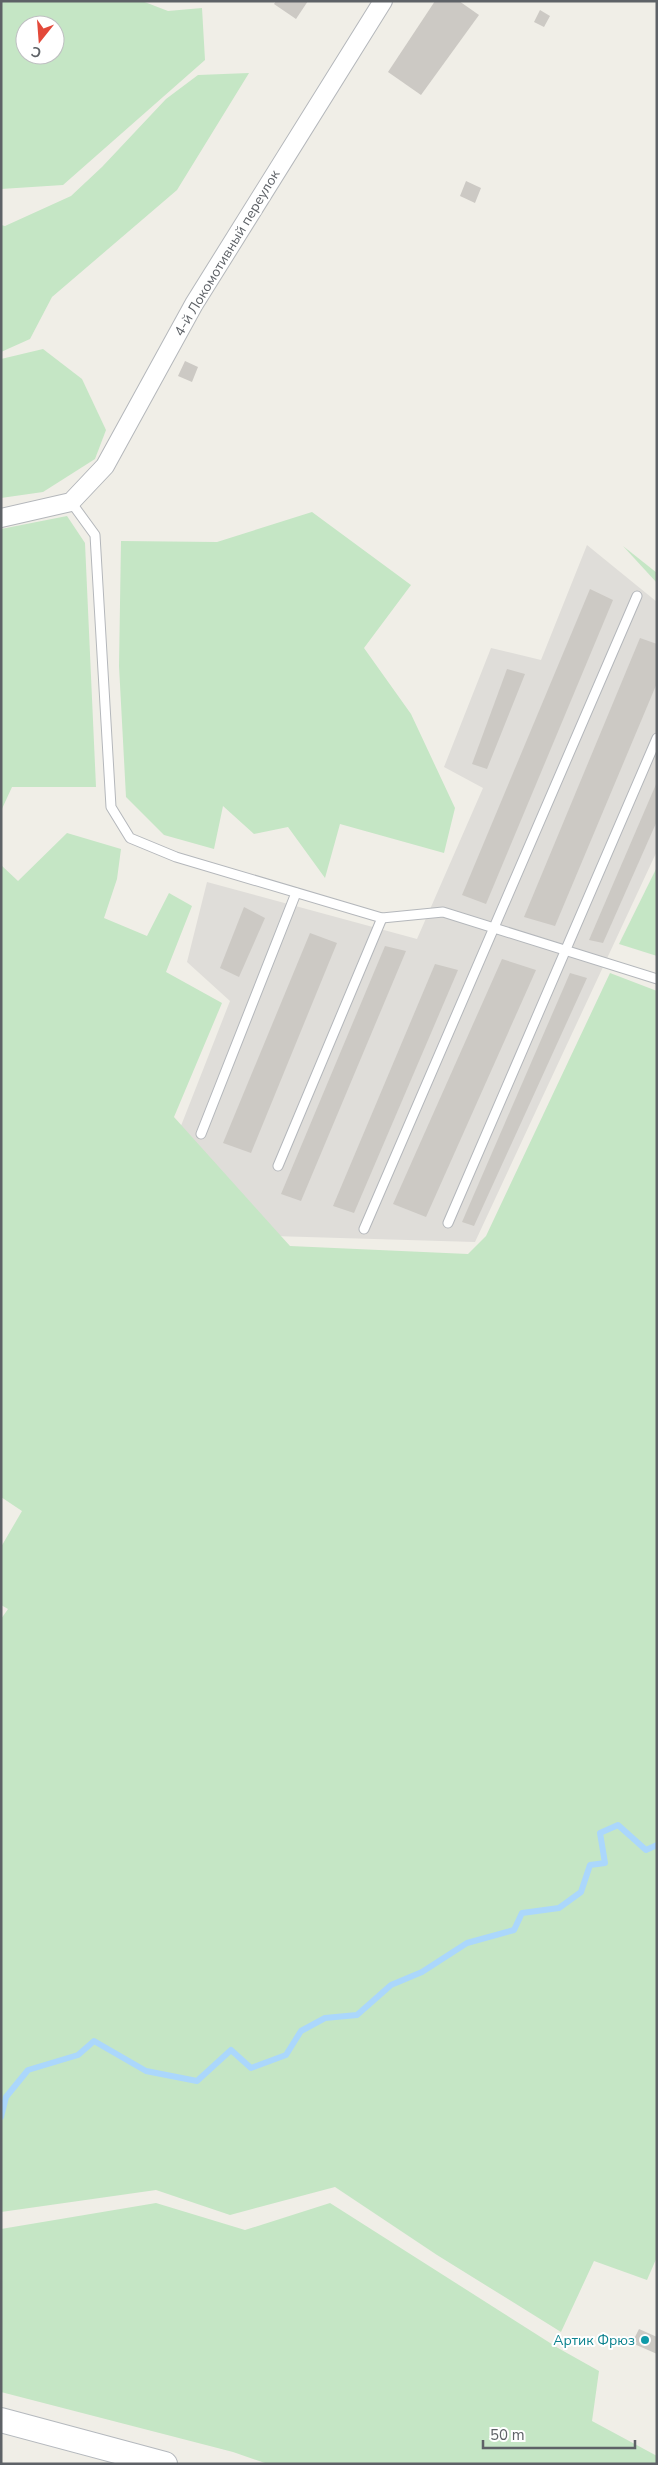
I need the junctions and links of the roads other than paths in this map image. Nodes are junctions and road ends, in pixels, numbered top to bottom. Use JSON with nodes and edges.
{"nodes":[{"id":1,"x":383,"y":1,"type":"edge"},
{"id":2,"x":71,"y":502,"type":"junction"},
{"id":3,"x":1,"y":518,"type":"edge"},
{"id":4,"x":637,"y":596,"type":"dead end"},
{"id":5,"x":657,"y":738,"type":"edge"},
{"id":6,"x":296,"y":893,"type":"junction"},
{"id":7,"x":382,"y":918,"type":"junction"},
{"id":8,"x":495,"y":928,"type":"junction"},
{"id":9,"x":564,"y":949,"type":"junction"},
{"id":10,"x":657,"y":979,"type":"edge"},
{"id":11,"x":202,"y":1134,"type":"dead end"},
{"id":12,"x":278,"y":1166,"type":"dead end"},
{"id":13,"x":448,"y":1223,"type":"dead end"},
{"id":14,"x":364,"y":1229,"type":"dead end"},
{"id":15,"x":1,"y":2420,"type":"edge"},
{"id":16,"x":164,"y":2464,"type":"edge"}],
"edges":[{"from":1,"to":2,"type":"street","name":"4-й Локомотивный переулок"},
{"from":2,"to":3,"type":"street"},
{"from":2,"to":6,"type":"lane"},
{"from":4,"to":8,"type":"lane"},
{"from":5,"to":9,"type":"lane"},
{"from":6,"to":7,"type":"lane"},
{"from":6,"to":11,"type":"lane"},
{"from":7,"to":8,"type":"lane"},
{"from":7,"to":12,"type":"lane"},
{"from":8,"to":9,"type":"lane"},
{"from":8,"to":14,"type":"lane"},
{"from":9,"to":10,"type":"lane"},
{"from":9,"to":13,"type":"lane"},
{"from":15,"to":16,"type":"main road"}]}
